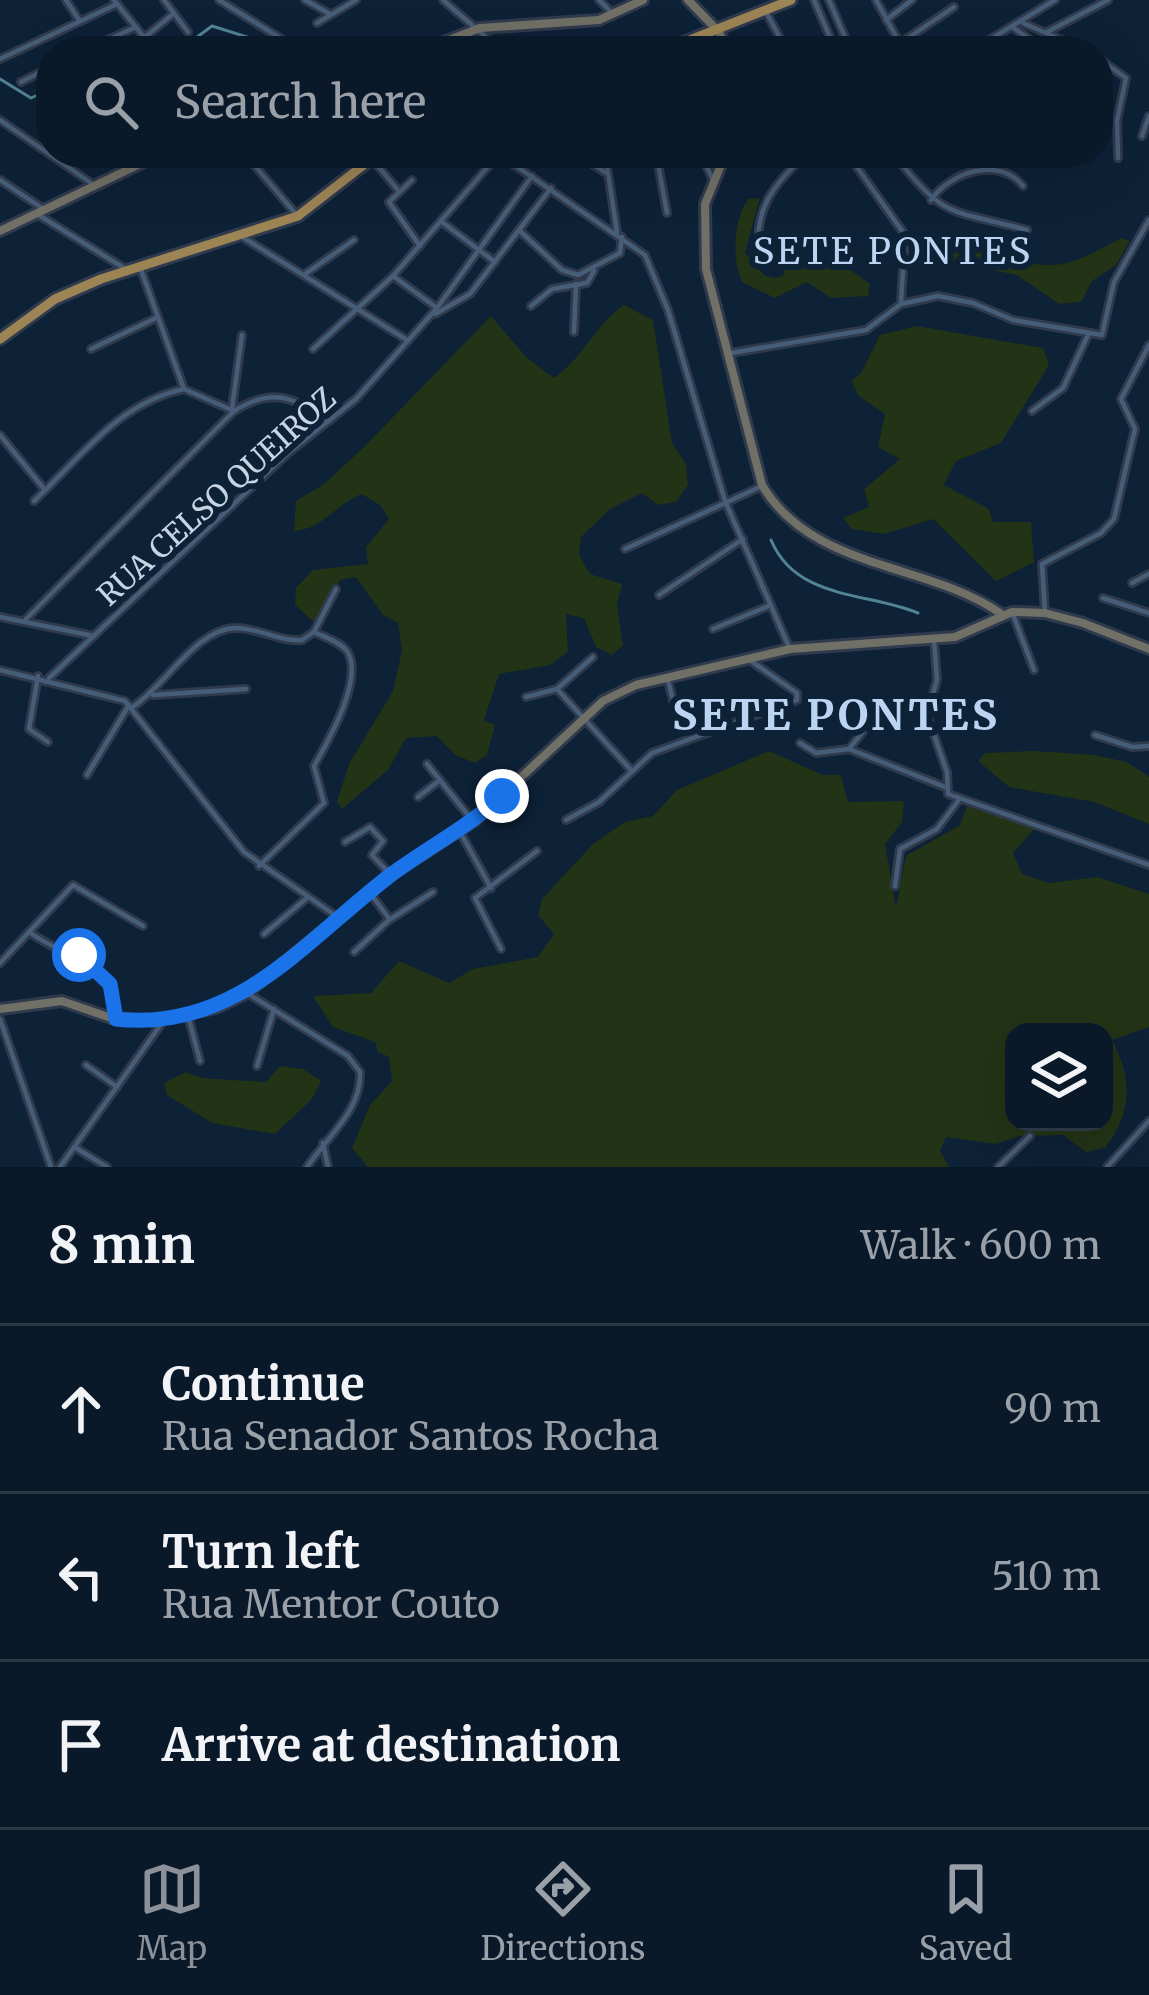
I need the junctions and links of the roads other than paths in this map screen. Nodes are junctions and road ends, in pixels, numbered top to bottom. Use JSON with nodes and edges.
{"nodes":[{"id":1,"x":67,"y":0,"type":"edge"},
{"id":2,"x":164,"y":0,"type":"edge"},
{"id":3,"x":219,"y":0,"type":"edge"},
{"id":4,"x":305,"y":0,"type":"edge"},
{"id":5,"x":356,"y":0,"type":"edge"},
{"id":6,"x":443,"y":0,"type":"edge"},
{"id":7,"x":599,"y":0,"type":"edge"},
{"id":8,"x":644,"y":0,"type":"edge"},
{"id":9,"x":688,"y":0,"type":"edge"},
{"id":10,"x":791,"y":0,"type":"edge"},
{"id":11,"x":814,"y":0,"type":"edge"},
{"id":12,"x":829,"y":0,"type":"edge"},
{"id":13,"x":876,"y":0,"type":"edge"},
{"id":14,"x":912,"y":0,"type":"edge"},
{"id":15,"x":1108,"y":0,"type":"edge"},
{"id":16,"x":115,"y":2,"type":"edge"},
{"id":17,"x":1055,"y":2,"type":"edge"},
{"id":18,"x":954,"y":7,"type":"dead end"},
{"id":19,"x":766,"y":12,"type":"junction"},
{"id":20,"x":174,"y":13,"type":"junction"},
{"id":21,"x":330,"y":14,"type":"junction"},
{"id":22,"x":614,"y":14,"type":"junction"},
{"id":23,"x":79,"y":20,"type":"junction"},
{"id":24,"x":886,"y":20,"type":"junction"},
{"id":25,"x":317,"y":23,"type":"dead end"},
{"id":26,"x":1023,"y":23,"type":"junction"},
{"id":27,"x":136,"y":27,"type":"junction"},
{"id":28,"x":480,"y":28,"type":"junction"},
{"id":29,"x":1014,"y":28,"type":"junction"},
{"id":30,"x":188,"y":32,"type":"dead end"},
{"id":31,"x":719,"y":32,"type":"junction"},
{"id":32,"x":1047,"y":32,"type":"junction"},
{"id":33,"x":47,"y":36,"type":"edge"},
{"id":34,"x":116,"y":36,"type":"edge"},
{"id":35,"x":144,"y":36,"type":"edge"},
{"id":36,"x":146,"y":36,"type":"edge"},
{"id":37,"x":277,"y":36,"type":"edge"},
{"id":38,"x":459,"y":36,"type":"edge"},
{"id":39,"x":488,"y":36,"type":"edge"},
{"id":40,"x":707,"y":36,"type":"edge"},
{"id":41,"x":721,"y":36,"type":"edge"},
{"id":42,"x":779,"y":36,"type":"edge"},
{"id":43,"x":830,"y":36,"type":"edge"},
{"id":44,"x":845,"y":36,"type":"edge"},
{"id":45,"x":895,"y":36,"type":"edge"},
{"id":46,"x":917,"y":36,"type":"edge"},
{"id":47,"x":999,"y":36,"type":"edge"},
{"id":48,"x":1025,"y":36,"type":"edge"},
{"id":49,"x":1055,"y":36,"type":"edge"},
{"id":50,"x":36,"y":41,"type":"edge"},
{"id":51,"x":0,"y":59,"type":"edge"},
{"id":52,"x":1113,"y":69,"type":"edge"},
{"id":53,"x":36,"y":74,"type":"edge"},
{"id":54,"x":21,"y":82,"type":"dead end"},
{"id":55,"x":1149,"y":116,"type":"edge"},
{"id":56,"x":0,"y":120,"type":"edge"},
{"id":57,"x":1142,"y":136,"type":"dead end"},
{"id":58,"x":36,"y":145,"type":"edge"},
{"id":59,"x":1118,"y":158,"type":"dead end"},
{"id":60,"x":69,"y":168,"type":"edge"},
{"id":61,"x":257,"y":168,"type":"edge"},
{"id":62,"x":357,"y":168,"type":"edge"},
{"id":63,"x":382,"y":168,"type":"edge"},
{"id":64,"x":486,"y":168,"type":"edge"},
{"id":65,"x":521,"y":168,"type":"edge"},
{"id":66,"x":598,"y":168,"type":"edge"},
{"id":67,"x":607,"y":168,"type":"edge"},
{"id":68,"x":659,"y":168,"type":"edge"},
{"id":69,"x":707,"y":168,"type":"edge"},
{"id":70,"x":718,"y":168,"type":"edge"},
{"id":71,"x":791,"y":168,"type":"edge"},
{"id":72,"x":858,"y":168,"type":"edge"},
{"id":73,"x":905,"y":168,"type":"edge"},
{"id":74,"x":128,"y":169,"type":"edge"},
{"id":75,"x":608,"y":175,"type":"junction"},
{"id":76,"x":532,"y":176,"type":"junction"},
{"id":77,"x":712,"y":178,"type":"junction"},
{"id":78,"x":0,"y":180,"type":"edge"},
{"id":79,"x":412,"y":180,"type":"dead end"},
{"id":80,"x":94,"y":185,"type":"junction"},
{"id":81,"x":1023,"y":186,"type":"dead end"},
{"id":82,"x":551,"y":188,"type":"junction"},
{"id":83,"x":399,"y":191,"type":"junction"},
{"id":84,"x":931,"y":201,"type":"junction"},
{"id":85,"x":41,"y":212,"type":"junction"},
{"id":86,"x":667,"y":213,"type":"dead end"},
{"id":87,"x":298,"y":216,"type":"junction"},
{"id":88,"x":1149,"y":220,"type":"edge"},
{"id":89,"x":441,"y":221,"type":"junction"},
{"id":90,"x":1027,"y":230,"type":"dead end"},
{"id":91,"x":0,"y":231,"type":"edge"},
{"id":92,"x":520,"y":231,"type":"junction"},
{"id":93,"x":620,"y":234,"type":"junction"},
{"id":94,"x":239,"y":235,"type":"junction"},
{"id":95,"x":354,"y":240,"type":"dead end"},
{"id":96,"x":420,"y":246,"type":"junction"},
{"id":97,"x":480,"y":252,"type":"junction"},
{"id":98,"x":495,"y":262,"type":"junction"},
{"id":99,"x":783,"y":263,"type":"dead end"},
{"id":100,"x":139,"y":265,"type":"junction"},
{"id":101,"x":126,"y":269,"type":"junction"},
{"id":102,"x":594,"y":271,"type":"junction"},
{"id":103,"x":305,"y":274,"type":"junction"},
{"id":104,"x":393,"y":276,"type":"junction"},
{"id":105,"x":576,"y":284,"type":"junction"},
{"id":106,"x":901,"y":304,"type":"junction"},
{"id":107,"x":531,"y":306,"type":"dead end"},
{"id":108,"x":437,"y":308,"type":"junction"},
{"id":109,"x":359,"y":310,"type":"junction"},
{"id":110,"x":431,"y":316,"type":"junction"},
{"id":111,"x":158,"y":317,"type":"junction"},
{"id":112,"x":574,"y":332,"type":"dead end"},
{"id":113,"x":1089,"y":333,"type":"junction"},
{"id":114,"x":242,"y":335,"type":"dead end"},
{"id":115,"x":0,"y":339,"type":"edge"},
{"id":116,"x":410,"y":341,"type":"junction"},
{"id":117,"x":1149,"y":345,"type":"edge"},
{"id":118,"x":91,"y":349,"type":"dead end"},
{"id":119,"x":313,"y":349,"type":"dead end"},
{"id":120,"x":731,"y":353,"type":"junction"},
{"id":121,"x":184,"y":389,"type":"junction"},
{"id":122,"x":233,"y":410,"type":"junction"},
{"id":123,"x":1032,"y":411,"type":"dead end"},
{"id":124,"x":329,"y":421,"type":"junction"},
{"id":125,"x":0,"y":435,"type":"edge"},
{"id":126,"x":762,"y":485,"type":"junction"},
{"id":127,"x":45,"y":490,"type":"junction"},
{"id":128,"x":34,"y":500,"type":"dead end"},
{"id":129,"x":725,"y":500,"type":"junction"},
{"id":130,"x":743,"y":539,"type":"junction"},
{"id":131,"x":626,"y":549,"type":"dead end"},
{"id":132,"x":1149,"y":574,"type":"edge"},
{"id":133,"x":1132,"y":583,"type":"dead end"},
{"id":134,"x":336,"y":589,"type":"dead end"},
{"id":135,"x":659,"y":595,"type":"dead end"},
{"id":136,"x":977,"y":597,"type":"junction"},
{"id":137,"x":1103,"y":598,"type":"dead end"},
{"id":138,"x":771,"y":605,"type":"junction"},
{"id":139,"x":1006,"y":613,"type":"junction"},
{"id":140,"x":1045,"y":613,"type":"junction"},
{"id":141,"x":1149,"y":613,"type":"edge"},
{"id":142,"x":0,"y":617,"type":"edge"},
{"id":143,"x":26,"y":619,"type":"junction"},
{"id":144,"x":973,"y":626,"type":"junction"},
{"id":145,"x":712,"y":629,"type":"dead end"},
{"id":146,"x":314,"y":632,"type":"junction"},
{"id":147,"x":96,"y":636,"type":"junction"},
{"id":148,"x":934,"y":640,"type":"junction"},
{"id":149,"x":790,"y":649,"type":"junction"},
{"id":150,"x":1149,"y":650,"type":"edge"},
{"id":151,"x":745,"y":656,"type":"junction"},
{"id":152,"x":593,"y":657,"type":"dead end"},
{"id":153,"x":0,"y":670,"type":"edge"},
{"id":154,"x":1034,"y":670,"type":"dead end"},
{"id":155,"x":38,"y":676,"type":"junction"},
{"id":156,"x":668,"y":676,"type":"junction"},
{"id":157,"x":50,"y":679,"type":"junction"},
{"id":158,"x":557,"y":688,"type":"junction"},
{"id":159,"x":246,"y":689,"type":"dead end"},
{"id":160,"x":153,"y":694,"type":"junction"},
{"id":161,"x":526,"y":697,"type":"dead end"},
{"id":162,"x":130,"y":706,"type":"junction"},
{"id":163,"x":898,"y":709,"type":"dead end"},
{"id":164,"x":583,"y":719,"type":"junction"},
{"id":165,"x":678,"y":719,"type":"dead end"},
{"id":166,"x":1095,"y":736,"type":"dead end"},
{"id":167,"x":48,"y":742,"type":"dead end"},
{"id":168,"x":800,"y":743,"type":"dead end"},
{"id":169,"x":1149,"y":746,"type":"edge"},
{"id":170,"x":849,"y":748,"type":"junction"},
{"id":171,"x":427,"y":764,"type":"dead end"},
{"id":172,"x":631,"y":770,"type":"junction"},
{"id":173,"x":87,"y":775,"type":"dead end"},
{"id":174,"x":440,"y":779,"type":"junction"},
{"id":175,"x":946,"y":788,"type":"junction"},
{"id":176,"x":418,"y":797,"type":"dead end"},
{"id":177,"x":958,"y":801,"type":"junction"},
{"id":178,"x":566,"y":820,"type":"dead end"},
{"id":179,"x":474,"y":821,"type":"junction"},
{"id":180,"x":459,"y":830,"type":"junction"},
{"id":181,"x":345,"y":842,"type":"dead end"},
{"id":182,"x":537,"y":851,"type":"dead end"},
{"id":183,"x":1149,"y":865,"type":"edge"},
{"id":184,"x":259,"y":866,"type":"junction"},
{"id":185,"x":392,"y":875,"type":"junction"},
{"id":186,"x":895,"y":886,"type":"dead end"},
{"id":187,"x":492,"y":889,"type":"junction"},
{"id":188,"x":433,"y":892,"type":"dead end"},
{"id":189,"x":370,"y":893,"type":"junction"},
{"id":190,"x":308,"y":897,"type":"junction"},
{"id":191,"x":339,"y":918,"type":"junction"},
{"id":192,"x":389,"y":920,"type":"junction"},
{"id":193,"x":143,"y":926,"type":"dead end"},
{"id":194,"x":487,"y":928,"type":"junction"},
{"id":195,"x":32,"y":934,"type":"junction"},
{"id":196,"x":264,"y":934,"type":"dead end"},
{"id":197,"x":478,"y":935,"type":"dead end"},
{"id":198,"x":502,"y":949,"type":"dead end"},
{"id":199,"x":354,"y":952,"type":"dead end"},
{"id":200,"x":0,"y":963,"type":"edge"},
{"id":201,"x":247,"y":993,"type":"junction"},
{"id":202,"x":274,"y":1009,"type":"junction"},
{"id":203,"x":0,"y":1010,"type":"edge"},
{"id":204,"x":188,"y":1016,"type":"junction"},
{"id":205,"x":0,"y":1019,"type":"edge"},
{"id":206,"x":116,"y":1019,"type":"junction"},
{"id":207,"x":165,"y":1020,"type":"junction"},
{"id":208,"x":200,"y":1060,"type":"dead end"},
{"id":209,"x":86,"y":1065,"type":"dead end"},
{"id":210,"x":256,"y":1066,"type":"dead end"},
{"id":211,"x":117,"y":1087,"type":"junction"},
{"id":212,"x":1149,"y":1121,"type":"edge"},
{"id":213,"x":1030,"y":1136,"type":"dead end"},
{"id":214,"x":323,"y":1143,"type":"junction"},
{"id":215,"x":76,"y":1148,"type":"junction"},
{"id":216,"x":51,"y":1167,"type":"edge"},
{"id":217,"x":60,"y":1167,"type":"edge"},
{"id":218,"x":107,"y":1167,"type":"edge"},
{"id":219,"x":307,"y":1167,"type":"edge"},
{"id":220,"x":328,"y":1167,"type":"edge"},
{"id":221,"x":998,"y":1167,"type":"edge"},
{"id":222,"x":1106,"y":1167,"type":"edge"}],
"edges":[{"from":1,"to":23,"type":"street"},
{"from":2,"to":20,"type":"street"},
{"from":3,"to":37,"type":"street"},
{"from":4,"to":21,"type":"street"},
{"from":5,"to":21,"type":"street"},
{"from":6,"to":28,"type":"street"},
{"from":7,"to":22,"type":"street"},
{"from":8,"to":22,"type":"street"},
{"from":9,"to":31,"type":"street"},
{"from":10,"to":19,"type":"main road"},
{"from":11,"to":43,"type":"street"},
{"from":12,"to":44,"type":"street"},
{"from":13,"to":24,"type":"street"},
{"from":14,"to":24,"type":"street"},
{"from":15,"to":32,"type":"street"},
{"from":16,"to":23,"type":"street"},
{"from":16,"to":27,"type":"street"},
{"from":17,"to":26,"type":"street"},
{"from":18,"to":46,"type":"street"},
{"from":19,"to":31,"type":"main road"},
{"from":19,"to":42,"type":"street"},
{"from":20,"to":30,"type":"street"},
{"from":20,"to":36,"type":"street"},
{"from":21,"to":25,"type":"street"},
{"from":22,"to":28,"type":"street"},
{"from":23,"to":33,"type":"street"},
{"from":24,"to":45,"type":"street"},
{"from":26,"to":29,"type":"street"},
{"from":26,"to":32,"type":"street"},
{"from":27,"to":34,"type":"street"},
{"from":27,"to":35,"type":"street"},
{"from":28,"to":38,"type":"street"},
{"from":28,"to":39,"type":"street"},
{"from":29,"to":47,"type":"street"},
{"from":29,"to":48,"type":"street"},
{"from":31,"to":40,"type":"main road"},
{"from":31,"to":41,"type":"street"},
{"from":32,"to":49,"type":"street"},
{"from":50,"to":51,"type":"street"},
{"from":52,"to":59,"type":"street"},
{"from":53,"to":54,"type":"street"},
{"from":55,"to":57,"type":"street"},
{"from":56,"to":58,"type":"street"},
{"from":60,"to":80,"type":"street"},
{"from":61,"to":87,"type":"street"},
{"from":62,"to":87,"type":"main road"},
{"from":63,"to":83,"type":"street"},
{"from":64,"to":89,"type":"street"},
{"from":65,"to":76,"type":"street"},
{"from":66,"to":75,"type":"street"},
{"from":67,"to":75,"type":"street"},
{"from":68,"to":86,"type":"street"},
{"from":69,"to":77,"type":"street"},
{"from":70,"to":77,"type":"street"},
{"from":71,"to":99,"type":"street"},
{"from":72,"to":106,"type":"street"},
{"from":73,"to":84,"type":"street"},
{"from":74,"to":80,"type":"street"},
{"from":75,"to":93,"type":"street"},
{"from":76,"to":82,"type":"street"},
{"from":76,"to":97,"type":"street"},
{"from":77,"to":120,"type":"street"},
{"from":78,"to":85,"type":"street"},
{"from":79,"to":83,"type":"street"},
{"from":80,"to":85,"type":"street"},
{"from":81,"to":84,"type":"street"},
{"from":82,"to":92,"type":"street"},
{"from":82,"to":93,"type":"street"},
{"from":83,"to":96,"type":"street"},
{"from":84,"to":90,"type":"street"},
{"from":85,"to":91,"type":"street"},
{"from":85,"to":101,"type":"street"},
{"from":87,"to":94,"type":"main road"},
{"from":88,"to":113,"type":"street"},
{"from":89,"to":96,"type":"street"},
{"from":89,"to":97,"type":"street"},
{"from":92,"to":98,"type":"street"},
{"from":92,"to":102,"type":"street"},
{"from":93,"to":102,"type":"street"},
{"from":93,"to":129,"type":"street"},
{"from":94,"to":100,"type":"main road"},
{"from":94,"to":103,"type":"street"},
{"from":95,"to":103,"type":"street"},
{"from":96,"to":104,"type":"street"},
{"from":97,"to":98,"type":"street"},
{"from":97,"to":108,"type":"street"},
{"from":98,"to":110,"type":"street"},
{"from":100,"to":101,"type":"main road"},
{"from":100,"to":111,"type":"street"},
{"from":101,"to":115,"type":"main road"},
{"from":102,"to":105,"type":"street"},
{"from":103,"to":109,"type":"street"},
{"from":104,"to":108,"type":"street"},
{"from":104,"to":109,"type":"street"},
{"from":105,"to":107,"type":"street"},
{"from":105,"to":112,"type":"street"},
{"from":106,"to":113,"type":"street"},
{"from":106,"to":120,"type":"street"},
{"from":108,"to":110,"type":"street"},
{"from":109,"to":116,"type":"street"},
{"from":109,"to":119,"type":"street"},
{"from":110,"to":116,"type":"street","name":"RUA CELSO QUEIROZ"},
{"from":111,"to":118,"type":"street"},
{"from":111,"to":121,"type":"street"},
{"from":113,"to":123,"type":"street"},
{"from":114,"to":122,"type":"street"},
{"from":116,"to":124,"type":"street","name":"RUA CELSO QUEIROZ"},
{"from":117,"to":140,"type":"street"},
{"from":120,"to":126,"type":"street"},
{"from":121,"to":122,"type":"street"},
{"from":121,"to":127,"type":"street"},
{"from":122,"to":124,"type":"street"},
{"from":122,"to":143,"type":"street"},
{"from":124,"to":147,"type":"street","name":"RUA CELSO QUEIROZ"},
{"from":125,"to":127,"type":"street"},
{"from":126,"to":129,"type":"street"},
{"from":126,"to":136,"type":"street"},
{"from":127,"to":128,"type":"street"},
{"from":129,"to":130,"type":"street"},
{"from":129,"to":131,"type":"street"},
{"from":130,"to":135,"type":"street"},
{"from":130,"to":138,"type":"street"},
{"from":132,"to":133,"type":"street"},
{"from":134,"to":146,"type":"street"},
{"from":136,"to":139,"type":"street"},
{"from":136,"to":144,"type":"street"},
{"from":137,"to":141,"type":"street"},
{"from":138,"to":145,"type":"street"},
{"from":138,"to":149,"type":"street"},
{"from":139,"to":140,"type":"street"},
{"from":139,"to":144,"type":"street"},
{"from":139,"to":154,"type":"street"},
{"from":140,"to":150,"type":"street"},
{"from":142,"to":143,"type":"street"},
{"from":143,"to":147,"type":"street"},
{"from":144,"to":148,"type":"street"},
{"from":146,"to":160,"type":"street"},
{"from":146,"to":184,"type":"street"},
{"from":147,"to":157,"type":"street","name":"RUA CELSO QUEIROZ"},
{"from":148,"to":149,"type":"street"},
{"from":148,"to":175,"type":"street"},
{"from":149,"to":151,"type":"street"},
{"from":151,"to":156,"type":"street"},
{"from":151,"to":172,"type":"street"},
{"from":152,"to":158,"type":"street"},
{"from":153,"to":155,"type":"street"},
{"from":155,"to":157,"type":"street"},
{"from":155,"to":167,"type":"street"},
{"from":156,"to":164,"type":"street"},
{"from":156,"to":165,"type":"street"},
{"from":157,"to":162,"type":"street"},
{"from":158,"to":161,"type":"street"},
{"from":158,"to":164,"type":"street"},
{"from":159,"to":160,"type":"street"},
{"from":160,"to":162,"type":"street"},
{"from":162,"to":173,"type":"street"},
{"from":162,"to":184,"type":"street"},
{"from":163,"to":170,"type":"street"},
{"from":164,"to":172,"type":"street"},
{"from":164,"to":179,"type":"street"},
{"from":166,"to":169,"type":"street"},
{"from":168,"to":170,"type":"street"},
{"from":170,"to":175,"type":"street"},
{"from":171,"to":174,"type":"street"},
{"from":172,"to":178,"type":"street"},
{"from":174,"to":176,"type":"street"},
{"from":174,"to":179,"type":"street"},
{"from":175,"to":177,"type":"street"},
{"from":177,"to":183,"type":"street"},
{"from":177,"to":186,"type":"street"},
{"from":179,"to":180,"type":"street"},
{"from":180,"to":185,"type":"street"},
{"from":180,"to":187,"type":"street"},
{"from":181,"to":185,"type":"street"},
{"from":182,"to":187,"type":"street"},
{"from":184,"to":190,"type":"street"},
{"from":185,"to":189,"type":"street"},
{"from":187,"to":194,"type":"street"},
{"from":188,"to":192,"type":"street"},
{"from":189,"to":191,"type":"street"},
{"from":189,"to":192,"type":"street"},
{"from":190,"to":191,"type":"street"},
{"from":190,"to":196,"type":"street"},
{"from":191,"to":201,"type":"street"},
{"from":192,"to":199,"type":"street"},
{"from":193,"to":195,"type":"street"},
{"from":194,"to":197,"type":"street"},
{"from":194,"to":198,"type":"street"},
{"from":195,"to":200,"type":"street"},
{"from":195,"to":206,"type":"street"},
{"from":201,"to":202,"type":"street"},
{"from":201,"to":204,"type":"street"},
{"from":202,"to":210,"type":"street"},
{"from":202,"to":214,"type":"street"},
{"from":203,"to":206,"type":"street"},
{"from":204,"to":207,"type":"street"},
{"from":204,"to":208,"type":"street"},
{"from":205,"to":216,"type":"street"},
{"from":206,"to":207,"type":"street"},
{"from":207,"to":211,"type":"street"},
{"from":209,"to":211,"type":"street"},
{"from":211,"to":215,"type":"street"},
{"from":212,"to":222,"type":"street"},
{"from":213,"to":221,"type":"street"},
{"from":214,"to":219,"type":"street"},
{"from":214,"to":220,"type":"street"},
{"from":215,"to":217,"type":"street"},
{"from":215,"to":218,"type":"street"}]}
